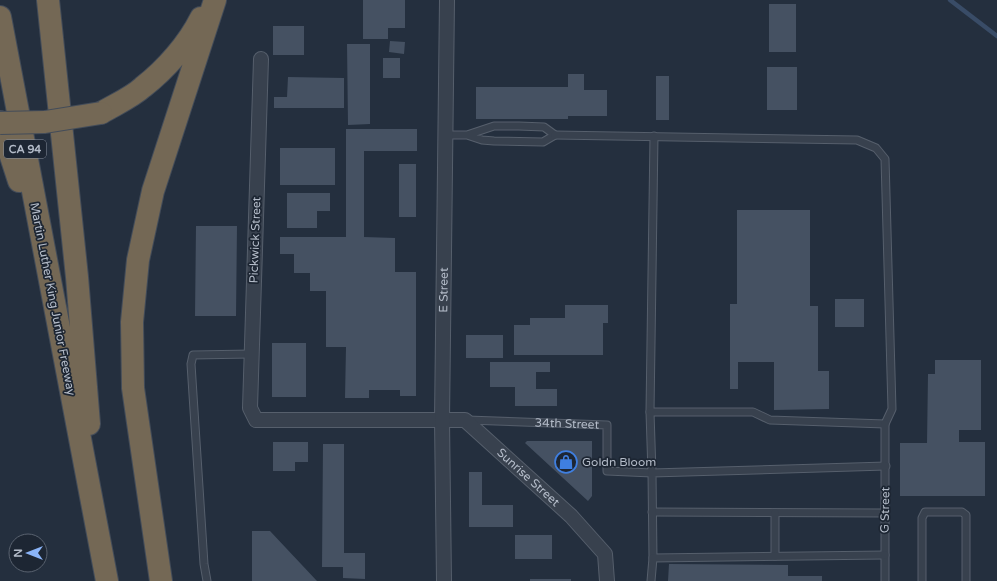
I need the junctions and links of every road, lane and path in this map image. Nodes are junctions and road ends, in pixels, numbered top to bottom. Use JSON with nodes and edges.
{"nodes":[{"id":1,"x":48,"y":0,"type":"edge"},
{"id":2,"x":209,"y":0,"type":"edge"},
{"id":3,"x":215,"y":0,"type":"edge"},
{"id":4,"x":447,"y":0,"type":"edge"},
{"id":5,"x":0,"y":17,"type":"edge"},
{"id":6,"x":261,"y":59,"type":"dead end"},
{"id":7,"x":0,"y":122,"type":"edge"},
{"id":8,"x":446,"y":135,"type":"junction"},
{"id":9,"x":467,"y":135,"type":"junction"},
{"id":10,"x":556,"y":135,"type":"junction"},
{"id":11,"x":654,"y":136,"type":"junction"},
{"id":12,"x":49,"y":280,"type":"junction"},
{"id":13,"x":252,"y":354,"type":"junction"},
{"id":14,"x":650,"y":412,"type":"junction"},
{"id":15,"x":442,"y":420,"type":"junction"},
{"id":16,"x":465,"y":420,"type":"junction"},
{"id":17,"x":885,"y":424,"type":"junction"},
{"id":18,"x":886,"y":466,"type":"junction"},
{"id":19,"x":652,"y":472,"type":"junction"},
{"id":20,"x":652,"y":512,"type":"junction"},
{"id":21,"x":775,"y":513,"type":"junction"},
{"id":22,"x":885,"y":513,"type":"junction"},
{"id":23,"x":98,"y":537,"type":"junction"},
{"id":24,"x":885,"y":555,"type":"junction"},
{"id":25,"x":775,"y":556,"type":"junction"},
{"id":26,"x":653,"y":558,"type":"junction"},
{"id":27,"x":107,"y":581,"type":"edge"},
{"id":28,"x":160,"y":581,"type":"edge"},
{"id":29,"x":207,"y":581,"type":"edge"},
{"id":30,"x":444,"y":581,"type":"edge"},
{"id":31,"x":607,"y":581,"type":"edge"},
{"id":32,"x":651,"y":581,"type":"edge"},
{"id":33,"x":885,"y":581,"type":"edge"},
{"id":34,"x":922,"y":581,"type":"edge"},
{"id":35,"x":966,"y":581,"type":"edge"}],
"edges":[{"from":1,"to":23,"type":"highway"},
{"from":2,"to":7,"type":"highway","bridge":true},
{"from":3,"to":28,"type":"highway"},
{"from":4,"to":8,"type":"street","name":"E Street"},
{"from":5,"to":12,"type":"highway","name":"Martin Luther King Junior Freeway","number":"CA 94"},
{"from":6,"to":13,"type":"street","name":"Pickwick Street"},
{"from":7,"to":12,"type":"highway"},
{"from":8,"to":9,"type":"lane"},
{"from":8,"to":15,"type":"street","name":"E Street"},
{"from":9,"to":10,"type":"lane"},
{"from":9,"to":10,"type":"lane"},
{"from":10,"to":11,"type":"lane"},
{"from":11,"to":14,"type":"lane"},
{"from":11,"to":17,"type":"lane"},
{"from":12,"to":23,"type":"highway","name":"Martin Luther King Junior Freeway","number":"CA 94"},
{"from":13,"to":15,"type":"street","name":"Pickwick Street"},
{"from":13,"to":29,"type":"lane"},
{"from":14,"to":17,"type":"lane"},
{"from":14,"to":19,"type":"lane"},
{"from":15,"to":16,"type":"street"},
{"from":15,"to":30,"type":"street","name":"E Street"},
{"from":16,"to":19,"type":"lane","name":"34th Street"},
{"from":16,"to":31,"type":"street","name":"Sunrise Street"},
{"from":17,"to":18,"type":"lane","name":"G Street"},
{"from":18,"to":19,"type":"lane"},
{"from":18,"to":22,"type":"lane","name":"G Street"},
{"from":19,"to":20,"type":"lane"},
{"from":20,"to":21,"type":"lane"},
{"from":20,"to":26,"type":"lane"},
{"from":21,"to":22,"type":"lane"},
{"from":21,"to":25,"type":"lane"},
{"from":22,"to":24,"type":"lane","name":"G Street"},
{"from":23,"to":27,"type":"highway","name":"Martin Luther King Junior Freeway","number":"CA 94"},
{"from":24,"to":25,"type":"lane"},
{"from":24,"to":33,"type":"lane","name":"G Street"},
{"from":25,"to":26,"type":"lane"},
{"from":26,"to":32,"type":"lane"},
{"from":34,"to":35,"type":"lane"}]}
